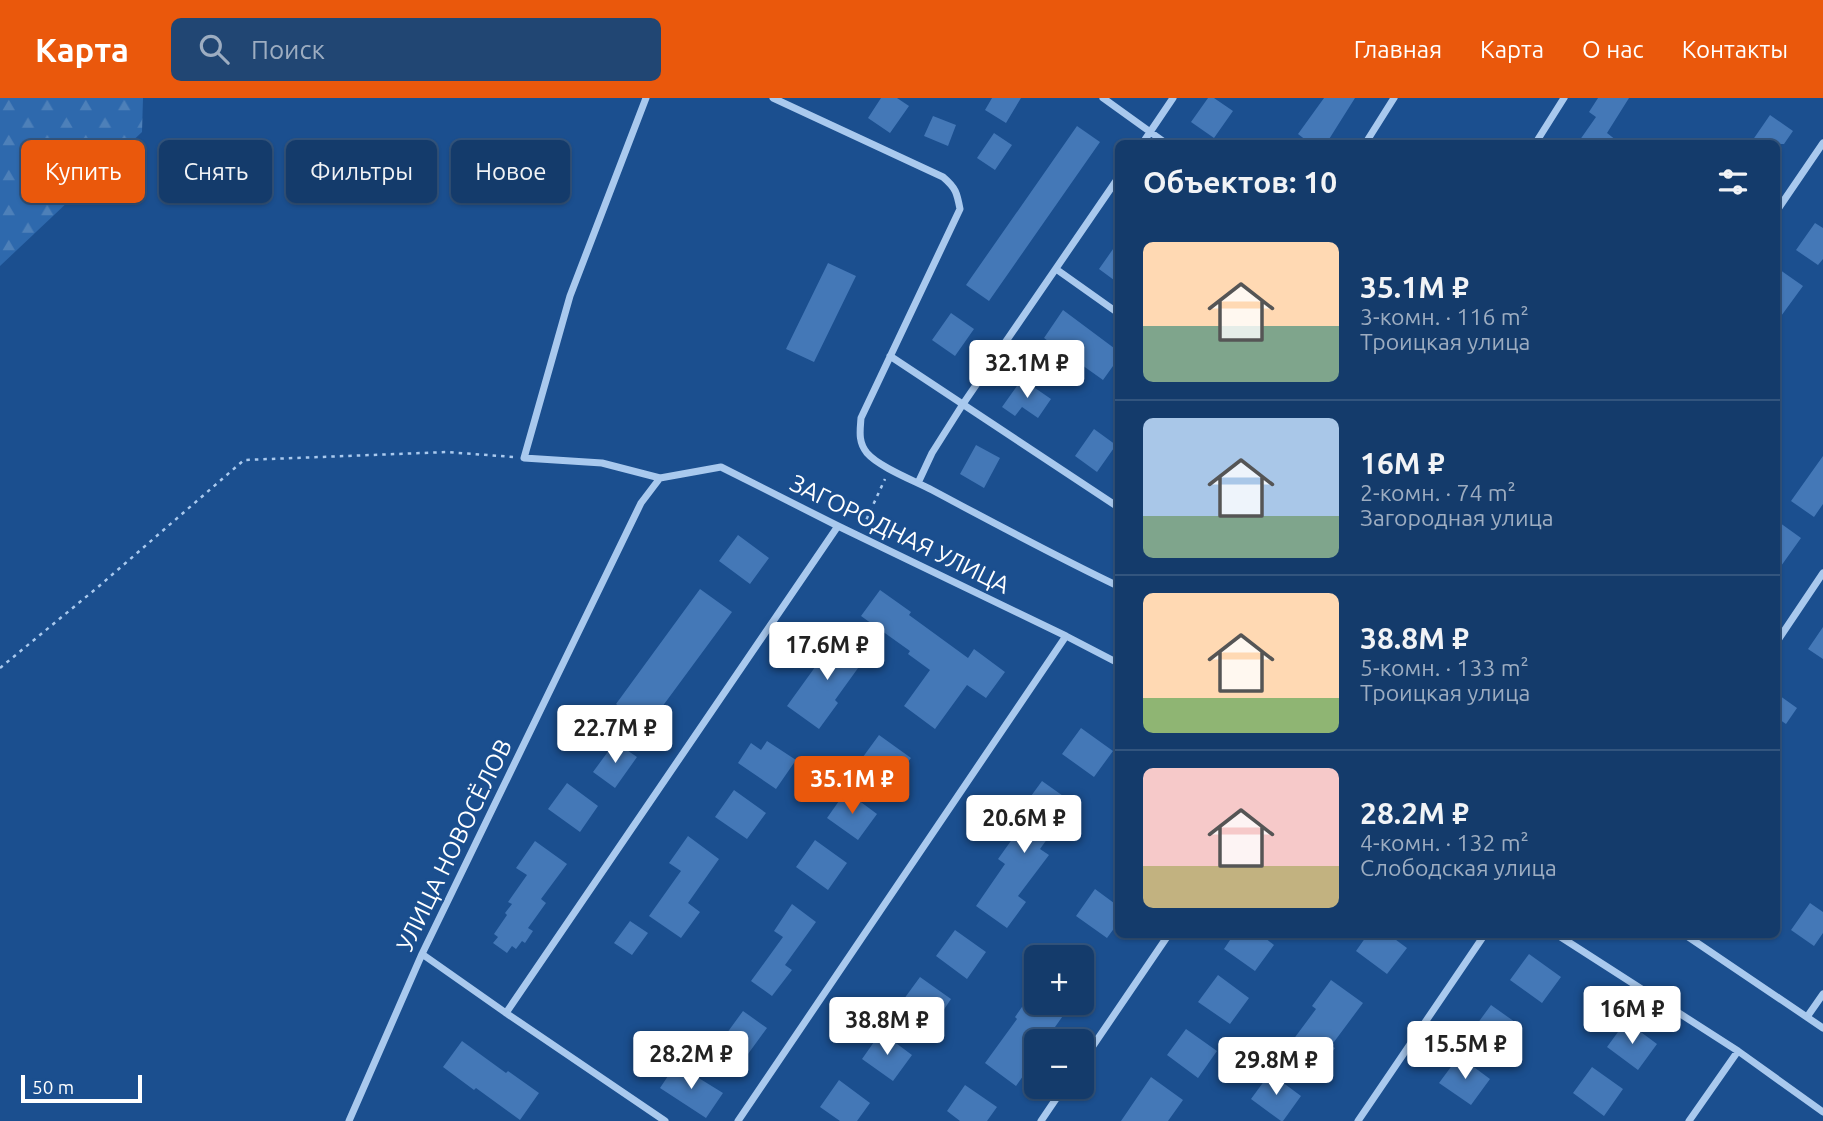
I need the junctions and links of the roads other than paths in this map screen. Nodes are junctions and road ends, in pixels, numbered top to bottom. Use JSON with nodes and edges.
{"nodes":[{"id":1,"x":646,"y":98,"type":"edge"},
{"id":2,"x":773,"y":98,"type":"edge"},
{"id":3,"x":1103,"y":98,"type":"edge"},
{"id":4,"x":1172,"y":98,"type":"edge"},
{"id":5,"x":1394,"y":98,"type":"edge"},
{"id":6,"x":1564,"y":98,"type":"edge"},
{"id":7,"x":1150,"y":132,"type":"junction"},
{"id":8,"x":1145,"y":140,"type":"edge"},
{"id":9,"x":1161,"y":140,"type":"edge"},
{"id":10,"x":1368,"y":140,"type":"edge"},
{"id":11,"x":1538,"y":140,"type":"edge"},
{"id":12,"x":1823,"y":143,"type":"edge"},
{"id":13,"x":1115,"y":182,"type":"edge"},
{"id":14,"x":1780,"y":206,"type":"edge"},
{"id":15,"x":1056,"y":269,"type":"junction"},
{"id":16,"x":1115,"y":311,"type":"edge"},
{"id":17,"x":890,"y":356,"type":"junction"},
{"id":18,"x":962,"y":404,"type":"junction"},
{"id":19,"x":660,"y":478,"type":"junction"},
{"id":20,"x":918,"y":483,"type":"junction"},
{"id":21,"x":1115,"y":505,"type":"edge"},
{"id":22,"x":838,"y":526,"type":"junction"},
{"id":23,"x":1823,"y":573,"type":"edge"},
{"id":24,"x":1115,"y":585,"type":"edge"},
{"id":25,"x":1066,"y":636,"type":"junction"},
{"id":26,"x":1780,"y":637,"type":"edge"},
{"id":27,"x":1115,"y":661,"type":"edge"},
{"id":28,"x":1166,"y":938,"type":"edge"},
{"id":29,"x":1482,"y":938,"type":"edge"},
{"id":30,"x":1562,"y":938,"type":"edge"},
{"id":31,"x":1690,"y":938,"type":"edge"},
{"id":32,"x":422,"y":954,"type":"junction"},
{"id":33,"x":1823,"y":994,"type":"edge"},
{"id":34,"x":506,"y":1013,"type":"junction"},
{"id":35,"x":1807,"y":1017,"type":"junction"},
{"id":36,"x":1823,"y":1028,"type":"edge"},
{"id":37,"x":1094,"y":1044,"type":"edge"},
{"id":38,"x":1738,"y":1051,"type":"junction"},
{"id":39,"x":1056,"y":1099,"type":"edge"},
{"id":40,"x":1823,"y":1112,"type":"edge"},
{"id":41,"x":349,"y":1121,"type":"edge"},
{"id":42,"x":665,"y":1121,"type":"edge"},
{"id":43,"x":738,"y":1121,"type":"edge"},
{"id":44,"x":1041,"y":1121,"type":"edge"},
{"id":45,"x":1358,"y":1121,"type":"edge"},
{"id":46,"x":1689,"y":1121,"type":"edge"}],
"edges":[{"from":1,"to":19,"type":"street"},
{"from":2,"to":17,"type":"street"},
{"from":3,"to":7,"type":"street"},
{"from":4,"to":7,"type":"street"},
{"from":5,"to":10,"type":"street"},
{"from":6,"to":11,"type":"street"},
{"from":7,"to":8,"type":"street"},
{"from":7,"to":9,"type":"street"},
{"from":12,"to":14,"type":"street"},
{"from":13,"to":15,"type":"street"},
{"from":15,"to":16,"type":"street"},
{"from":15,"to":18,"type":"street"},
{"from":17,"to":18,"type":"street"},
{"from":17,"to":20,"type":"street"},
{"from":18,"to":20,"type":"street"},
{"from":18,"to":21,"type":"street"},
{"from":19,"to":22,"type":"street","name":"ЗАГОРОДНАЯ УЛИЦА"},
{"from":19,"to":32,"type":"street","name":"УЛИЦА НОВОСЁЛОВ"},
{"from":20,"to":24,"type":"street"},
{"from":22,"to":25,"type":"street","name":"ЗАГОРОДНАЯ УЛИЦА"},
{"from":22,"to":34,"type":"street"},
{"from":23,"to":26,"type":"street"},
{"from":25,"to":27,"type":"street","name":"ЗАГОРОДНАЯ УЛИЦА"},
{"from":25,"to":43,"type":"street"},
{"from":28,"to":37,"type":"street"},
{"from":29,"to":45,"type":"street"},
{"from":30,"to":38,"type":"street"},
{"from":31,"to":35,"type":"street"},
{"from":32,"to":34,"type":"street"},
{"from":32,"to":41,"type":"street","name":"УЛИЦА НОВОСЁЛОВ"},
{"from":33,"to":35,"type":"street"},
{"from":34,"to":42,"type":"street"},
{"from":35,"to":36,"type":"street"},
{"from":38,"to":40,"type":"street"},
{"from":38,"to":46,"type":"street"},
{"from":39,"to":44,"type":"street"}]}
